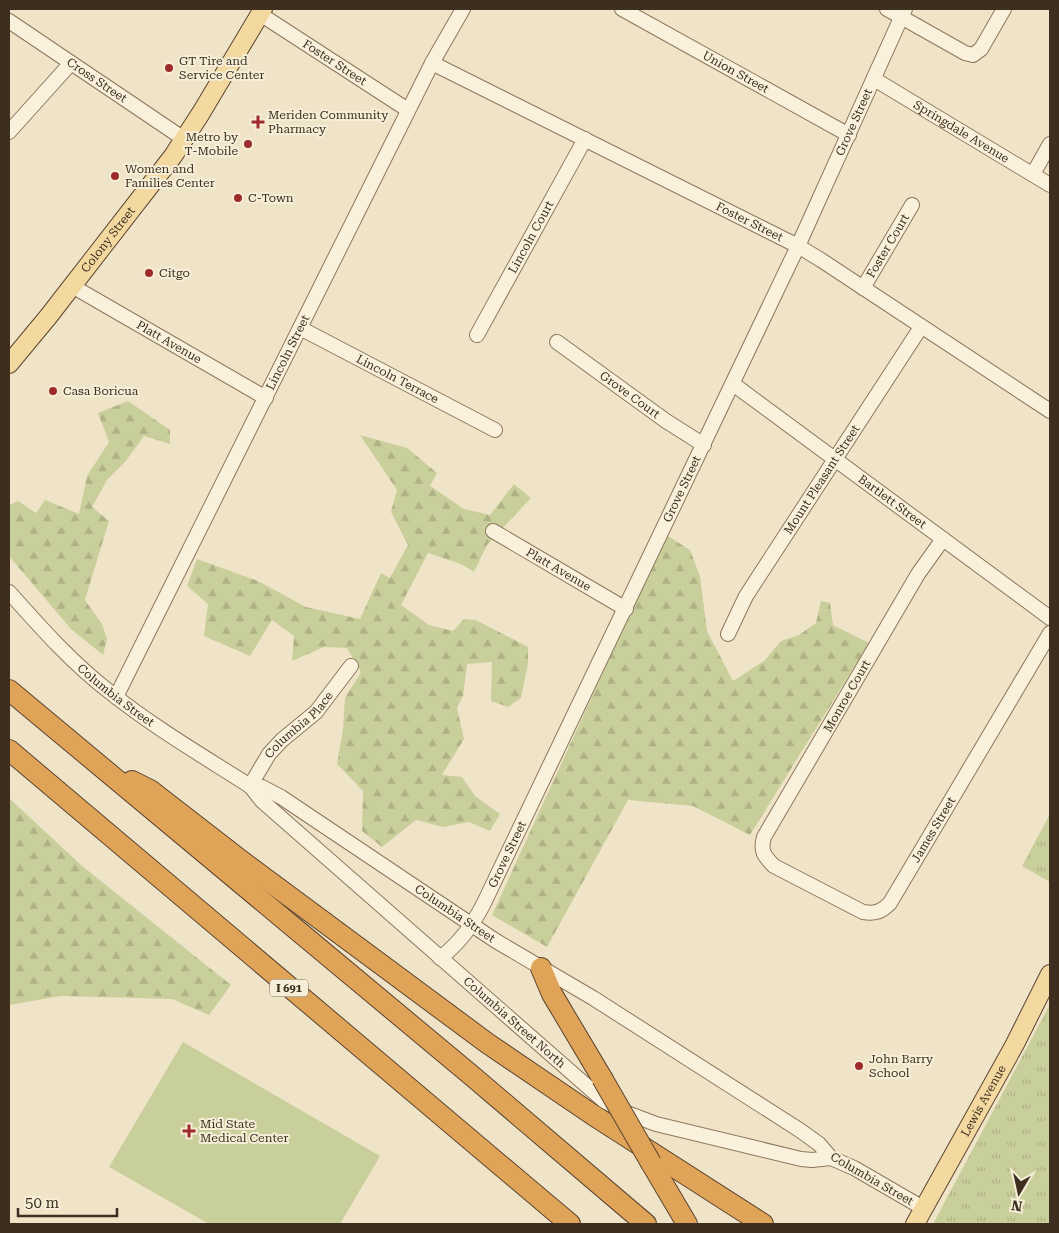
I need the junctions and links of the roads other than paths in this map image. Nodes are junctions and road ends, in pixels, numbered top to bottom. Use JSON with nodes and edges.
{"nodes":[{"id":1,"x":463,"y":9,"type":"edge"},
{"id":2,"x":622,"y":9,"type":"edge"},
{"id":3,"x":887,"y":9,"type":"edge"},
{"id":4,"x":1004,"y":9,"type":"edge"},
{"id":5,"x":262,"y":11,"type":"edge"},
{"id":6,"x":903,"y":13,"type":"edge"},
{"id":7,"x":9,"y":21,"type":"edge"},
{"id":8,"x":71,"y":63,"type":"junction"},
{"id":9,"x":432,"y":63,"type":"junction"},
{"id":10,"x":874,"y":79,"type":"junction"},
{"id":11,"x":408,"y":110,"type":"junction"},
{"id":12,"x":9,"y":132,"type":"edge"},
{"id":13,"x":849,"y":135,"type":"junction"},
{"id":14,"x":184,"y":139,"type":"junction"},
{"id":15,"x":585,"y":139,"type":"junction"},
{"id":16,"x":1050,"y":144,"type":"edge"},
{"id":17,"x":1033,"y":174,"type":"junction"},
{"id":18,"x":1050,"y":185,"type":"edge"},
{"id":19,"x":912,"y":205,"type":"dead end"},
{"id":20,"x":798,"y":246,"type":"junction"},
{"id":21,"x":72,"y":286,"type":"junction"},
{"id":22,"x":863,"y":288,"type":"junction"},
{"id":23,"x":921,"y":327,"type":"junction"},
{"id":24,"x":300,"y":328,"type":"junction"},
{"id":25,"x":478,"y":335,"type":"dead end"},
{"id":26,"x":557,"y":342,"type":"dead end"},
{"id":27,"x":9,"y":364,"type":"edge"},
{"id":28,"x":733,"y":384,"type":"junction"},
{"id":29,"x":266,"y":398,"type":"junction"},
{"id":30,"x":1050,"y":411,"type":"edge"},
{"id":31,"x":496,"y":430,"type":"dead end"},
{"id":32,"x":704,"y":445,"type":"junction"},
{"id":33,"x":835,"y":460,"type":"junction"},
{"id":34,"x":493,"y":531,"type":"dead end"},
{"id":35,"x":942,"y":539,"type":"junction"},
{"id":36,"x":9,"y":592,"type":"edge"},
{"id":37,"x":626,"y":609,"type":"junction"},
{"id":38,"x":1050,"y":618,"type":"edge"},
{"id":39,"x":1050,"y":633,"type":"edge"},
{"id":40,"x":728,"y":634,"type":"dead end"},
{"id":41,"x":351,"y":666,"type":"dead end"},
{"id":42,"x":9,"y":690,"type":"edge"},
{"id":43,"x":116,"y":697,"type":"junction"},
{"id":44,"x":9,"y":750,"type":"edge"},
{"id":45,"x":111,"y":774,"type":"junction"},
{"id":46,"x":250,"y":786,"type":"junction"},
{"id":47,"x":764,"y":857,"type":"joint"},
{"id":48,"x":472,"y":925,"type":"junction"},
{"id":49,"x":440,"y":958,"type":"junction"},
{"id":50,"x":541,"y":968,"type":"junction"},
{"id":51,"x":1050,"y":974,"type":"edge"},
{"id":52,"x":831,"y":1158,"type":"junction"},
{"id":53,"x":923,"y":1208,"type":"junction"},
{"id":54,"x":570,"y":1224,"type":"edge"},
{"id":55,"x":646,"y":1224,"type":"edge"},
{"id":56,"x":687,"y":1224,"type":"edge"},
{"id":57,"x":763,"y":1224,"type":"edge"},
{"id":58,"x":915,"y":1224,"type":"edge"}],
"edges":[{"from":1,"to":9,"type":"street","name":"Lincoln Street"},
{"from":2,"to":13,"type":"street","name":"Union Street"},
{"from":3,"to":6,"type":"street"},
{"from":4,"to":6,"type":"street"},
{"from":5,"to":11,"type":"street","name":"Foster Street"},
{"from":5,"to":14,"type":"main road","name":"Colony Street"},
{"from":6,"to":10,"type":"street","name":"Grove Street"},
{"from":7,"to":8,"type":"street","name":"Cross Street"},
{"from":8,"to":12,"type":"street"},
{"from":8,"to":14,"type":"street","name":"Cross Street"},
{"from":9,"to":11,"type":"street","name":"Lincoln Street"},
{"from":9,"to":15,"type":"street","name":"Foster Street"},
{"from":10,"to":13,"type":"street","name":"Grove Street"},
{"from":10,"to":17,"type":"street","name":"Springdale Avenue"},
{"from":11,"to":24,"type":"street","name":"Lincoln Street"},
{"from":13,"to":20,"type":"street","name":"Grove Street"},
{"from":14,"to":21,"type":"main road","name":"Colony Street"},
{"from":15,"to":20,"type":"street","name":"Foster Street"},
{"from":15,"to":25,"type":"street","name":"Lincoln Court"},
{"from":16,"to":17,"type":"street"},
{"from":17,"to":18,"type":"street","name":"Springdale Avenue"},
{"from":19,"to":22,"type":"street","name":"Foster Court"},
{"from":20,"to":22,"type":"street","name":"Foster Street"},
{"from":20,"to":28,"type":"street","name":"Grove Street"},
{"from":21,"to":27,"type":"main road","name":"Colony Street"},
{"from":21,"to":29,"type":"street","name":"Platt Avenue"},
{"from":22,"to":23,"type":"street","name":"Foster Street"},
{"from":23,"to":30,"type":"street","name":"Foster Street"},
{"from":23,"to":33,"type":"street","name":"Mount Pleasant Street"},
{"from":24,"to":29,"type":"street","name":"Lincoln Street"},
{"from":24,"to":31,"type":"street","name":"Lincoln Terrace"},
{"from":26,"to":32,"type":"street","name":"Grove Court"},
{"from":28,"to":32,"type":"street","name":"Grove Street"},
{"from":28,"to":33,"type":"street","name":"Bartlett Street"},
{"from":29,"to":43,"type":"street","name":"Lincoln Street"},
{"from":32,"to":37,"type":"street","name":"Grove Street"},
{"from":33,"to":35,"type":"street","name":"Bartlett Street"},
{"from":33,"to":40,"type":"street","name":"Mount Pleasant Street"},
{"from":34,"to":37,"type":"street","name":"Platt Avenue"},
{"from":35,"to":38,"type":"street","name":"Bartlett Street"},
{"from":35,"to":47,"type":"street","name":"Monroe Court"},
{"from":36,"to":43,"type":"street","name":"Columbia Street"},
{"from":37,"to":48,"type":"street","name":"Grove Street"},
{"from":39,"to":47,"type":"street","name":"James Street"},
{"from":41,"to":46,"type":"street","name":"Columbia Place"},
{"from":42,"to":45,"type":"highway"},
{"from":43,"to":46,"type":"street","name":"Columbia Street"},
{"from":44,"to":54,"type":"highway","number":"I 691"},
{"from":45,"to":55,"type":"highway"},
{"from":45,"to":57,"type":"highway"},
{"from":46,"to":48,"type":"street","name":"Columbia Street"},
{"from":46,"to":49,"type":"street","name":"Columbia Street North"},
{"from":48,"to":49,"type":"street","name":"Grove Street"},
{"from":48,"to":50,"type":"street","name":"Columbia Street"},
{"from":49,"to":52,"type":"street","name":"Columbia Street North"},
{"from":50,"to":52,"type":"street","name":"Columbia Street"},
{"from":50,"to":56,"type":"highway","bridge":true},
{"from":51,"to":53,"type":"main road","name":"Lewis Avenue"},
{"from":52,"to":53,"type":"street","name":"Columbia Street"},
{"from":53,"to":58,"type":"main road","name":"Lewis Avenue"}]}
